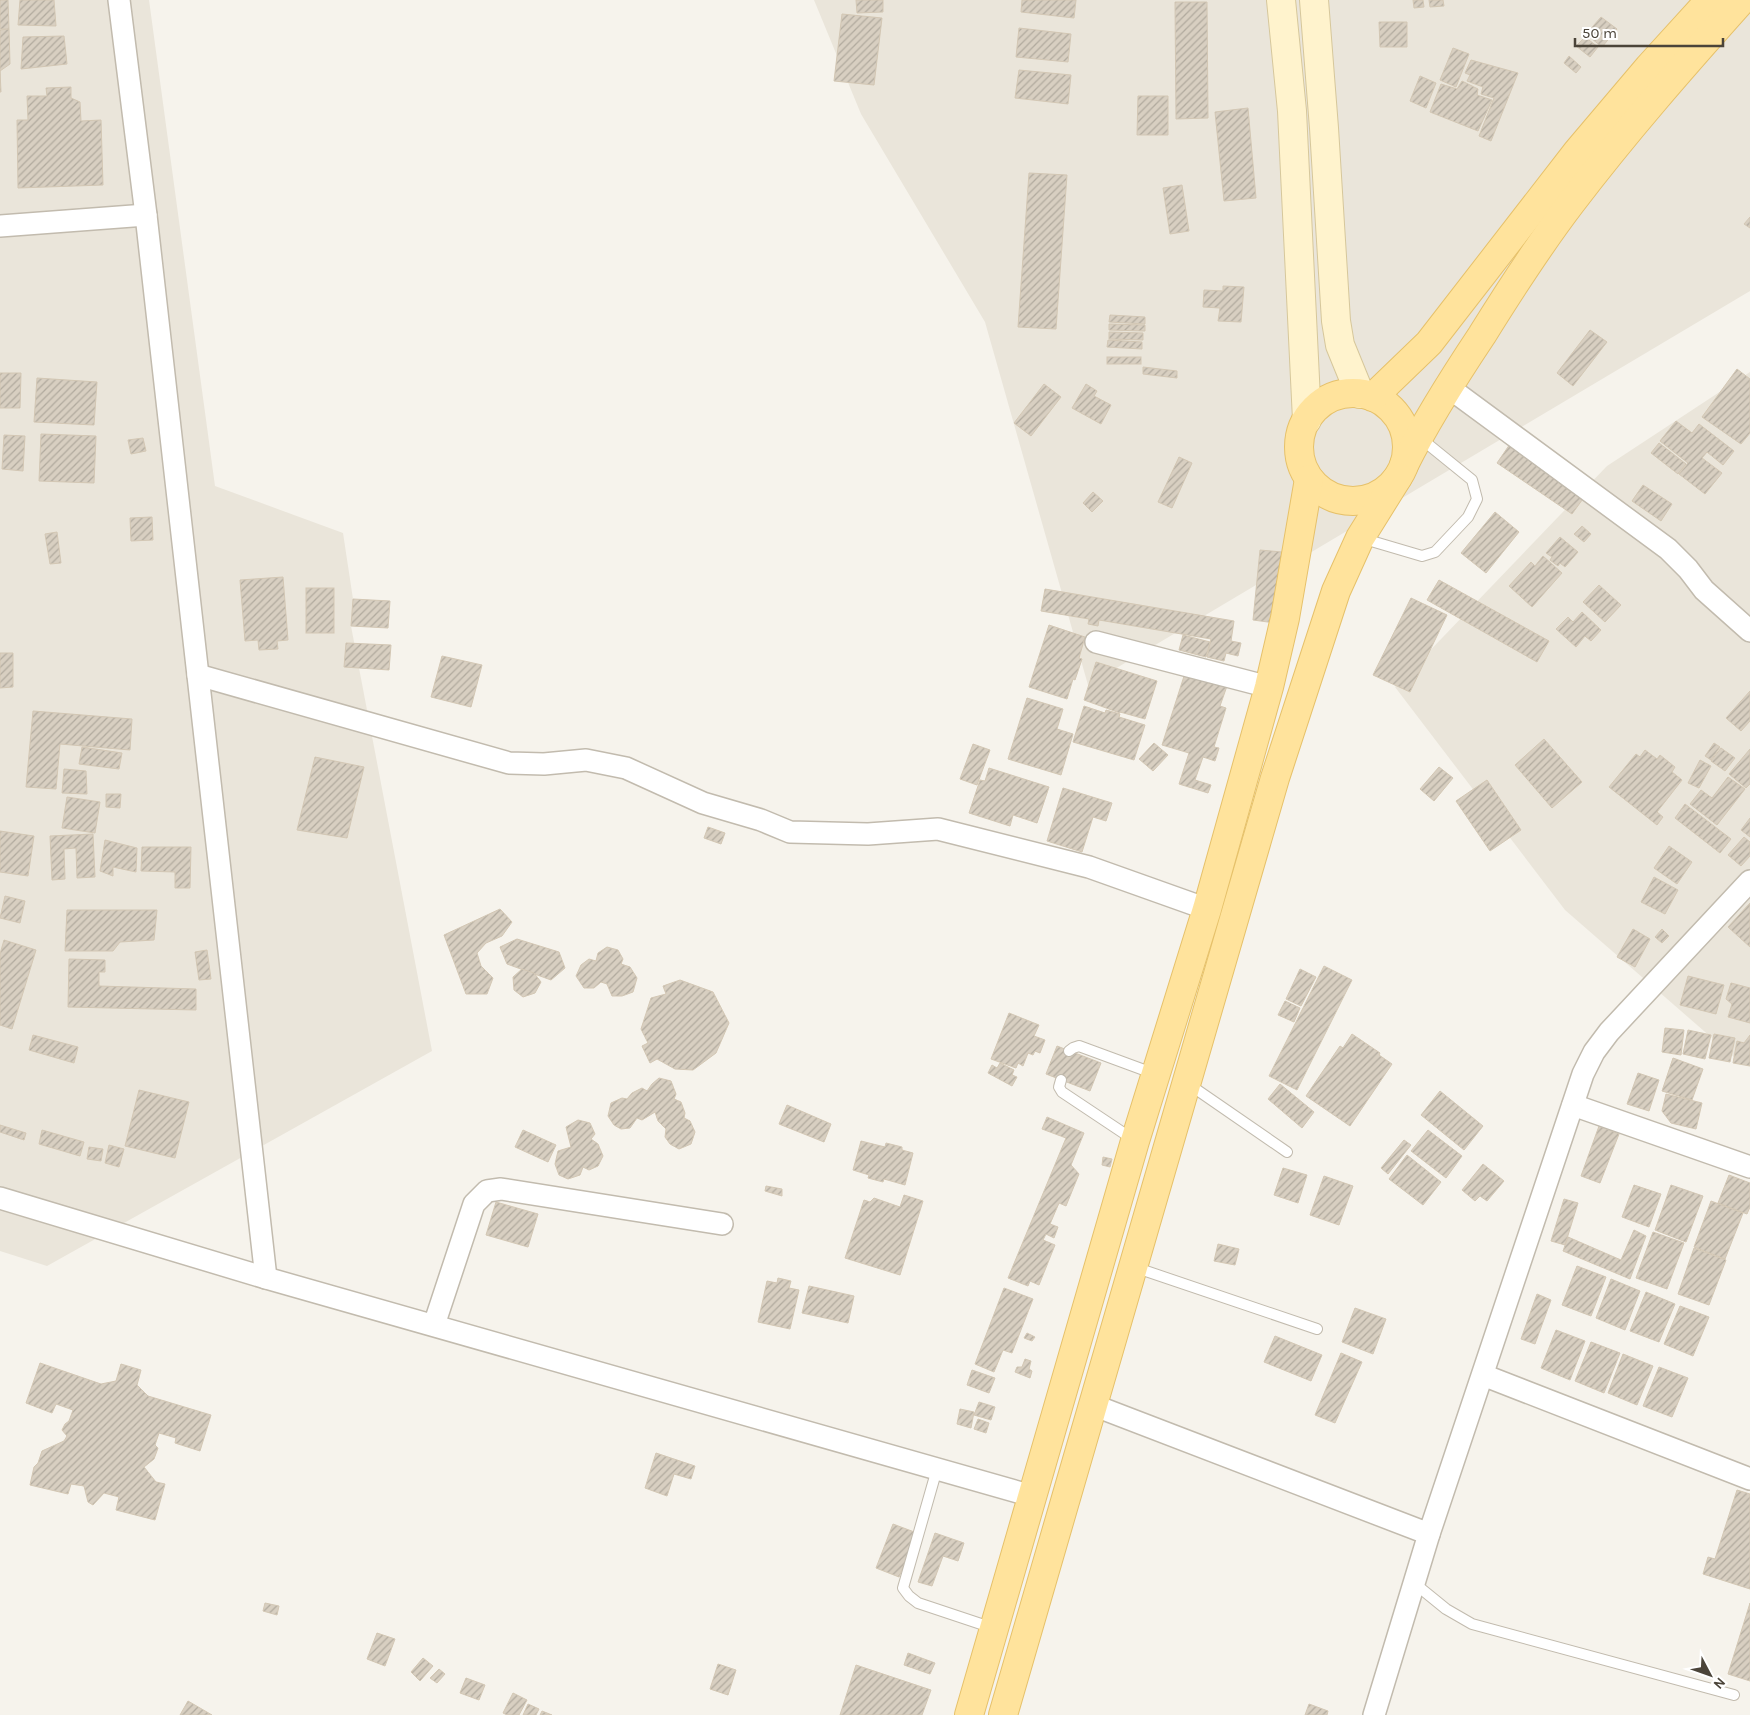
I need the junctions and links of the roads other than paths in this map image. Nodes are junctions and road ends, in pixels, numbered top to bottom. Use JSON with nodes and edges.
{"nodes":[{"id":1,"x":119,"y":0,"type":"edge"},
{"id":2,"x":1281,"y":0,"type":"edge"},
{"id":3,"x":1314,"y":0,"type":"edge"},
{"id":4,"x":1710,"y":0,"type":"edge"},
{"id":5,"x":1742,"y":0,"type":"edge"},
{"id":6,"x":146,"y":214,"type":"junction"},
{"id":7,"x":0,"y":226,"type":"edge"},
{"id":8,"x":1448,"y":387,"type":"junction"},
{"id":9,"x":1366,"y":395,"type":"junction"},
{"id":10,"x":1307,"y":420,"type":"junction"},
{"id":11,"x":1418,"y":436,"type":"junction"},
{"id":12,"x":1401,"y":471,"type":"junction"},
{"id":13,"x":1310,"y":479,"type":"junction"},
{"id":14,"x":1360,"y":538,"type":"junction"},
{"id":15,"x":1750,"y":631,"type":"edge"},
{"id":16,"x":1096,"y":642,"type":"dead end"},
{"id":17,"x":198,"y":675,"type":"junction"},
{"id":18,"x":1268,"y":686,"type":"junction"},
{"id":19,"x":1750,"y":881,"type":"edge"},
{"id":20,"x":1207,"y":909,"type":"junction"},
{"id":21,"x":1070,"y":1051,"type":"dead end"},
{"id":22,"x":1155,"y":1074,"type":"junction"},
{"id":23,"x":1061,"y":1080,"type":"dead end"},
{"id":24,"x":1186,"y":1083,"type":"junction"},
{"id":25,"x":1573,"y":1105,"type":"junction"},
{"id":26,"x":1135,"y":1141,"type":"junction"},
{"id":27,"x":1287,"y":1152,"type":"dead end"},
{"id":28,"x":1750,"y":1167,"type":"edge"},
{"id":29,"x":0,"y":1198,"type":"edge"},
{"id":30,"x":722,"y":1224,"type":"dead end"},
{"id":31,"x":1133,"y":1267,"type":"junction"},
{"id":32,"x":266,"y":1278,"type":"junction"},
{"id":33,"x":434,"y":1325,"type":"junction"},
{"id":34,"x":1317,"y":1329,"type":"dead end"},
{"id":35,"x":1483,"y":1376,"type":"junction"},
{"id":36,"x":1093,"y":1405,"type":"junction"},
{"id":37,"x":937,"y":1469,"type":"junction"},
{"id":38,"x":1750,"y":1479,"type":"edge"},
{"id":39,"x":1032,"y":1496,"type":"junction"},
{"id":40,"x":1429,"y":1534,"type":"junction"},
{"id":41,"x":1414,"y":1583,"type":"junction"},
{"id":42,"x":994,"y":1628,"type":"junction"},
{"id":43,"x":1734,"y":1695,"type":"dead end"},
{"id":44,"x":969,"y":1715,"type":"edge"},
{"id":45,"x":1003,"y":1715,"type":"edge"},
{"id":46,"x":1374,"y":1715,"type":"edge"}],
"edges":[{"from":1,"to":6,"type":"street"},
{"from":2,"to":10,"type":"main road"},
{"from":3,"to":9,"type":"main road"},
{"from":4,"to":9,"type":"main road"},
{"from":5,"to":8,"type":"main road"},
{"from":6,"to":7,"type":"street"},
{"from":6,"to":17,"type":"street"},
{"from":8,"to":11,"type":"main road"},
{"from":8,"to":15,"type":"street"},
{"from":9,"to":10,"type":"main road"},
{"from":9,"to":12,"type":"main road"},
{"from":10,"to":13,"type":"main road"},
{"from":11,"to":12,"type":"main road"},
{"from":11,"to":14,"type":"lane"},
{"from":12,"to":13,"type":"main road"},
{"from":12,"to":14,"type":"main road"},
{"from":13,"to":18,"type":"main road"},
{"from":14,"to":24,"type":"main road"},
{"from":16,"to":18,"type":"street"},
{"from":17,"to":20,"type":"street"},
{"from":17,"to":32,"type":"street"},
{"from":18,"to":20,"type":"main road"},
{"from":19,"to":25,"type":"street"},
{"from":20,"to":22,"type":"main road"},
{"from":21,"to":22,"type":"lane"},
{"from":22,"to":26,"type":"main road"},
{"from":23,"to":26,"type":"lane"},
{"from":24,"to":27,"type":"lane"},
{"from":24,"to":31,"type":"main road"},
{"from":25,"to":28,"type":"street"},
{"from":25,"to":35,"type":"street"},
{"from":26,"to":39,"type":"main road"},
{"from":29,"to":32,"type":"street"},
{"from":30,"to":33,"type":"street"},
{"from":31,"to":34,"type":"lane"},
{"from":31,"to":36,"type":"main road"},
{"from":32,"to":33,"type":"street"},
{"from":33,"to":37,"type":"street"},
{"from":35,"to":38,"type":"street"},
{"from":35,"to":40,"type":"street"},
{"from":36,"to":40,"type":"street"},
{"from":36,"to":45,"type":"main road"},
{"from":37,"to":39,"type":"street"},
{"from":37,"to":42,"type":"lane"},
{"from":39,"to":42,"type":"main road"},
{"from":40,"to":41,"type":"street"},
{"from":41,"to":43,"type":"lane"},
{"from":41,"to":46,"type":"street"},
{"from":42,"to":44,"type":"main road"}]}
